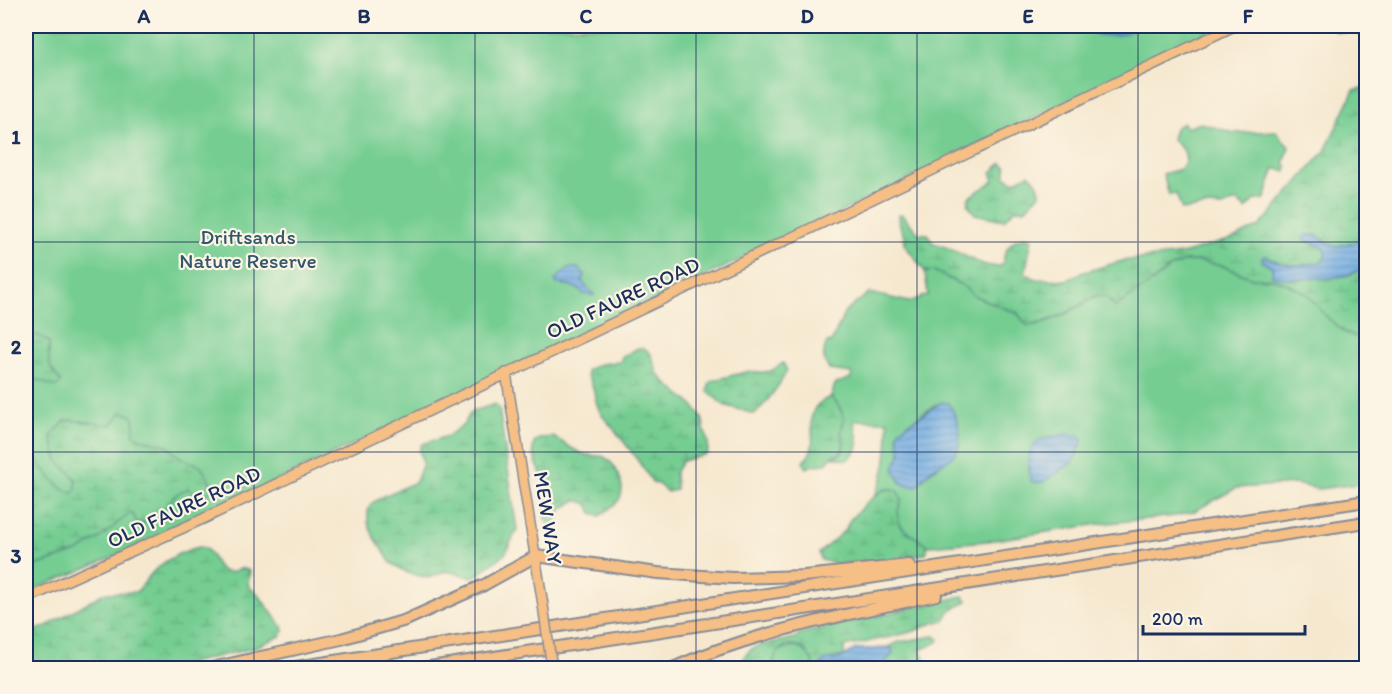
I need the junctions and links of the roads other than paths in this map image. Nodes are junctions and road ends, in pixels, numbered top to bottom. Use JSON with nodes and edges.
{"nodes":[{"id":1,"x":1234,"y":26,"type":"edge"},
{"id":2,"x":506,"y":373,"type":"junction"},
{"id":3,"x":1366,"y":501,"type":"edge"},
{"id":4,"x":1366,"y":522,"type":"edge"},
{"id":5,"x":536,"y":556,"type":"junction"},
{"id":6,"x":999,"y":558,"type":"junction"},
{"id":7,"x":973,"y":583,"type":"junction"},
{"id":8,"x":26,"y":599,"type":"edge"},
{"id":9,"x":212,"y":669,"type":"edge"},
{"id":10,"x":289,"y":669,"type":"edge"},
{"id":11,"x":423,"y":669,"type":"edge"},
{"id":12,"x":552,"y":669,"type":"edge"},
{"id":13,"x":673,"y":669,"type":"edge"}],
"edges":[{"from":1,"to":2,"type":"main road","name":"OLD FAURE ROAD"},
{"from":2,"to":5,"type":"main road","name":"MEW WAY"},
{"from":2,"to":8,"type":"main road","name":"OLD FAURE ROAD"},
{"from":3,"to":6,"type":"highway"},
{"from":4,"to":7,"type":"highway"},
{"from":5,"to":6,"type":"highway"},
{"from":5,"to":9,"type":"highway"},
{"from":5,"to":12,"type":"main road","name":"MEW WAY","bridge":true},
{"from":6,"to":10,"type":"highway"},
{"from":7,"to":11,"type":"highway"},
{"from":7,"to":13,"type":"highway"}]}
